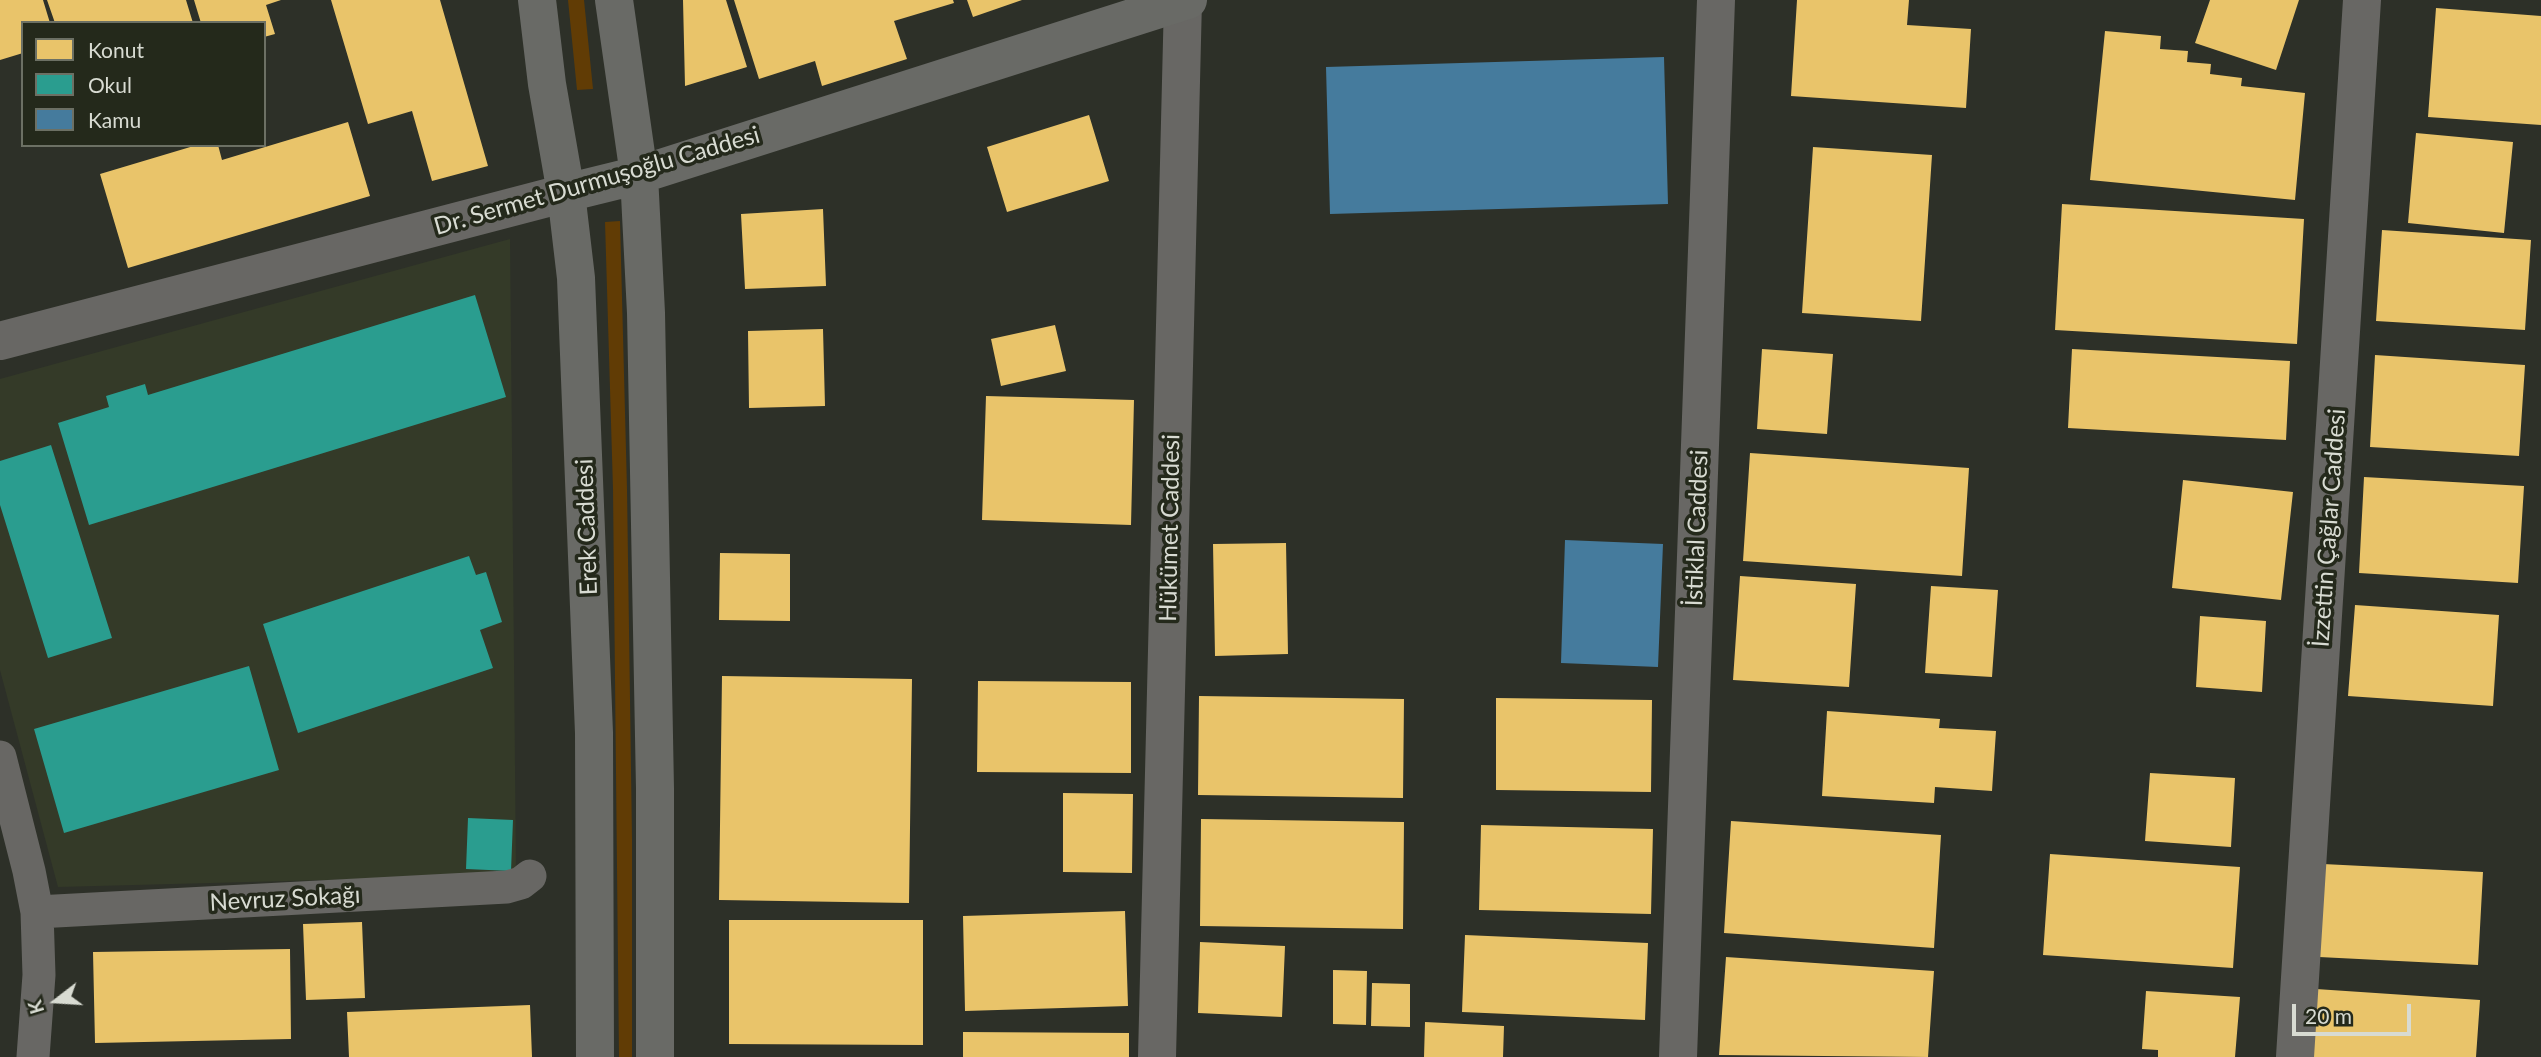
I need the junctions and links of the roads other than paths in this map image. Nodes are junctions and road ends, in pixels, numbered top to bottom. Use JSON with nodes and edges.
{"nodes":[{"id":1,"x":537,"y":0,"type":"edge"},
{"id":2,"x":614,"y":0,"type":"edge"},
{"id":3,"x":1716,"y":0,"type":"edge"},
{"id":4,"x":2362,"y":0,"type":"edge"},
{"id":5,"x":1184,"y":1,"type":"edge"},
{"id":6,"x":639,"y":175,"type":"junction"},
{"id":7,"x":566,"y":193,"type":"junction"},
{"id":8,"x":0,"y":341,"type":"edge"},
{"id":9,"x":0,"y":757,"type":"edge"},
{"id":10,"x":530,"y":876,"type":"dead end"},
{"id":11,"x":37,"y":912,"type":"junction"},
{"id":12,"x":33,"y":1057,"type":"edge"},
{"id":13,"x":595,"y":1057,"type":"edge"},
{"id":14,"x":656,"y":1057,"type":"edge"},
{"id":15,"x":1157,"y":1057,"type":"edge"},
{"id":16,"x":1678,"y":1057,"type":"edge"},
{"id":17,"x":2295,"y":1057,"type":"edge"}],
"edges":[{"from":1,"to":7,"type":"main road","name":"Erek Caddesi"},
{"from":2,"to":6,"type":"main road"},
{"from":3,"to":16,"type":"street","name":"İstiklal Caddesi"},
{"from":4,"to":17,"type":"street","name":"İzzettin Çağlar Caddesi"},
{"from":5,"to":6,"type":"main road","name":"Dr. Sermet Durmuşoğlu Caddesi"},
{"from":5,"to":15,"type":"street","name":"Hükümet Caddesi"},
{"from":6,"to":7,"type":"main road","name":"Dr. Sermet Durmuşoğlu Caddesi"},
{"from":6,"to":14,"type":"main road"},
{"from":7,"to":8,"type":"street","name":"Dr. Sermet Durmuşoğlu Caddesi"},
{"from":7,"to":13,"type":"main road","name":"Erek Caddesi"},
{"from":9,"to":11,"type":"street"},
{"from":10,"to":11,"type":"street","name":"Nevruz Sokağı"},
{"from":11,"to":12,"type":"street"}]}
